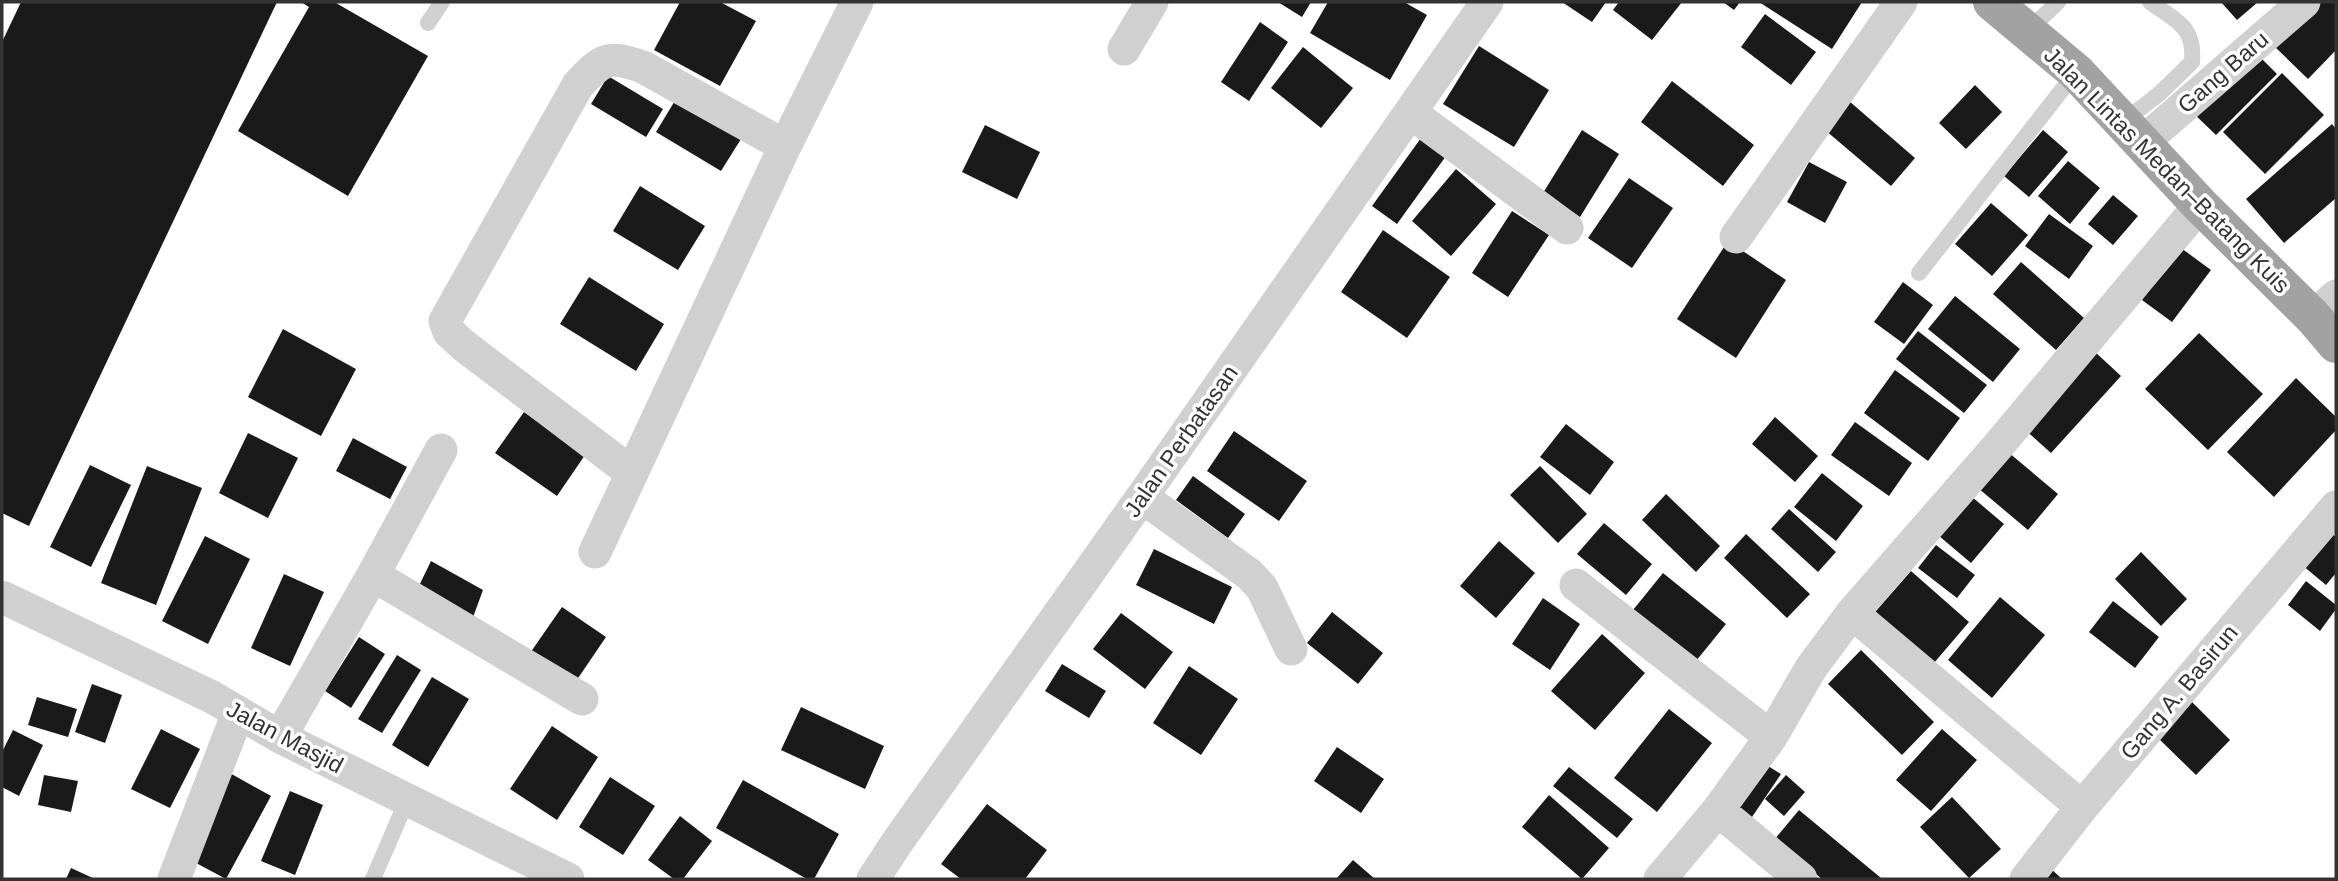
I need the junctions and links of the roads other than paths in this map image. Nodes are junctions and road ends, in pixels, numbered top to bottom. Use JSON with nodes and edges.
{"nodes":[{"id":1,"x":442,"y":2,"type":"edge"},
{"id":2,"x":858,"y":2,"type":"edge"},
{"id":3,"x":1153,"y":2,"type":"edge"},
{"id":4,"x":1487,"y":2,"type":"edge"},
{"id":5,"x":1901,"y":2,"type":"edge"},
{"id":6,"x":1992,"y":2,"type":"edge"},
{"id":7,"x":2058,"y":2,"type":"edge"},
{"id":8,"x":2150,"y":2,"type":"edge"},
{"id":9,"x":2304,"y":2,"type":"edge"},
{"id":10,"x":428,"y":23,"type":"dead end"},
{"id":11,"x":2028,"y":31,"type":"junction"},
{"id":12,"x":1124,"y":49,"type":"dead end"},
{"id":13,"x":2076,"y":72,"type":"junction"},
{"id":14,"x":1411,"y":113,"type":"junction"},
{"id":15,"x":2133,"y":131,"type":"junction"},
{"id":16,"x":785,"y":146,"type":"junction"},
{"id":17,"x":2200,"y":205,"type":"junction"},
{"id":18,"x":1567,"y":228,"type":"dead end"},
{"id":19,"x":1736,"y":237,"type":"dead end"},
{"id":20,"x":1920,"y":273,"type":"dead end"},
{"id":21,"x":2328,"y":319,"type":"edge"},
{"id":22,"x":441,"y":450,"type":"dead end"},
{"id":23,"x":632,"y":472,"type":"junction"},
{"id":24,"x":1142,"y":497,"type":"junction"},
{"id":25,"x":2336,"y":507,"type":"edge"},
{"id":26,"x":595,"y":552,"type":"dead end"},
{"id":27,"x":373,"y":575,"type":"junction"},
{"id":28,"x":1576,"y":585,"type":"dead end"},
{"id":29,"x":2,"y":597,"type":"edge"},
{"id":30,"x":1852,"y":613,"type":"junction"},
{"id":31,"x":1291,"y":649,"type":"dead end"},
{"id":32,"x":582,"y":699,"type":"dead end"},
{"id":33,"x":239,"y":713,"type":"junction"},
{"id":34,"x":280,"y":737,"type":"junction"},
{"id":35,"x":1771,"y":737,"type":"junction"},
{"id":36,"x":407,"y":800,"type":"junction"},
{"id":37,"x":2082,"y":807,"type":"junction"},
{"id":38,"x":1718,"y":810,"type":"junction"},
{"id":39,"x":558,"y":877,"type":"edge"},
{"id":40,"x":174,"y":879,"type":"edge"},
{"id":41,"x":373,"y":879,"type":"edge"},
{"id":42,"x":873,"y":879,"type":"edge"},
{"id":43,"x":1660,"y":879,"type":"edge"},
{"id":44,"x":1801,"y":879,"type":"edge"},
{"id":45,"x":2026,"y":879,"type":"edge"}],
"edges":[{"from":1,"to":10,"type":"lane"},
{"from":2,"to":16,"type":"street"},
{"from":3,"to":12,"type":"street"},
{"from":4,"to":14,"type":"street","name":"Jalan Perbatasan"},
{"from":5,"to":19,"type":"street"},
{"from":6,"to":11,"type":"highway","name":"Jalan Lintas Medan–Batang Kuis"},
{"from":7,"to":11,"type":"lane"},
{"from":8,"to":15,"type":"lane"},
{"from":9,"to":15,"type":"street","name":"Gang Baru"},
{"from":11,"to":13,"type":"highway","name":"Jalan Lintas Medan–Batang Kuis"},
{"from":13,"to":15,"type":"highway","name":"Jalan Lintas Medan–Batang Kuis"},
{"from":13,"to":20,"type":"lane"},
{"from":14,"to":18,"type":"street"},
{"from":14,"to":24,"type":"street","name":"Jalan Perbatasan"},
{"from":15,"to":17,"type":"highway","name":"Jalan Lintas Medan–Batang Kuis"},
{"from":16,"to":23,"type":"street"},
{"from":16,"to":23,"type":"street"},
{"from":17,"to":21,"type":"highway","name":"Jalan Lintas Medan–Batang Kuis"},
{"from":17,"to":30,"type":"street"},
{"from":22,"to":27,"type":"street"},
{"from":23,"to":26,"type":"street"},
{"from":24,"to":31,"type":"street"},
{"from":24,"to":42,"type":"street","name":"Jalan Perbatasan"},
{"from":25,"to":37,"type":"street","name":"Gang A. Basirun"},
{"from":27,"to":32,"type":"street"},
{"from":27,"to":34,"type":"street"},
{"from":28,"to":35,"type":"street"},
{"from":29,"to":33,"type":"street","name":"Jalan Masjid"},
{"from":30,"to":35,"type":"street"},
{"from":30,"to":37,"type":"street"},
{"from":33,"to":34,"type":"street","name":"Jalan Masjid"},
{"from":33,"to":40,"type":"street"},
{"from":34,"to":36,"type":"street","name":"Jalan Masjid"},
{"from":35,"to":38,"type":"street"},
{"from":36,"to":39,"type":"street","name":"Jalan Masjid"},
{"from":36,"to":41,"type":"lane"},
{"from":37,"to":45,"type":"street","name":"Gang A. Basirun"},
{"from":38,"to":43,"type":"street"},
{"from":38,"to":44,"type":"street"}]}
